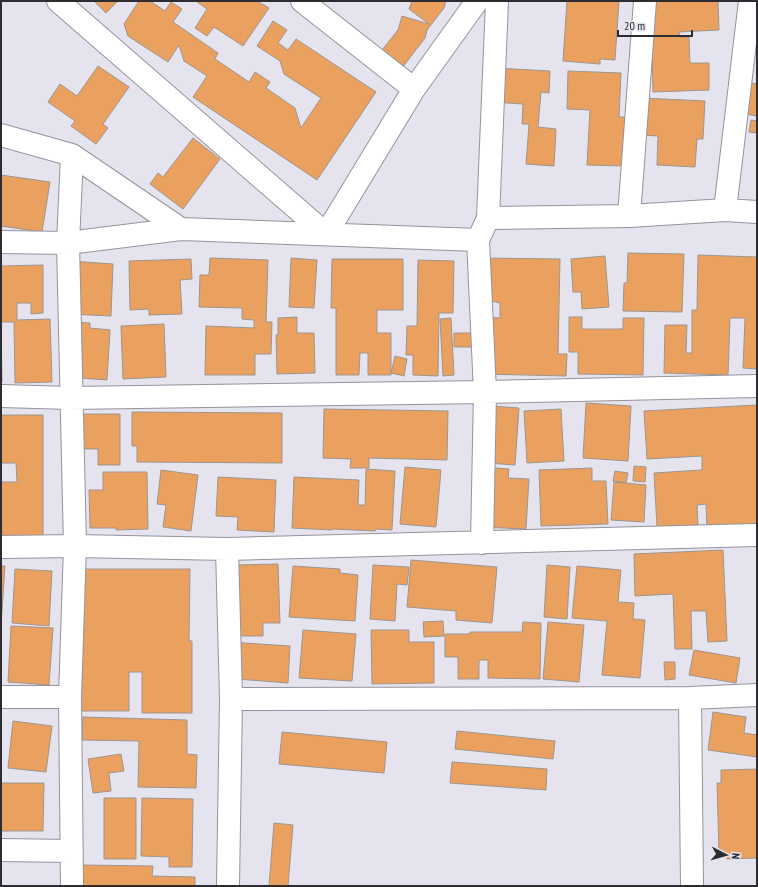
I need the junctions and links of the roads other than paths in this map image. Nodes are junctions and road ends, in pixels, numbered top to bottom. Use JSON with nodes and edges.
{"nodes":[{"id":1,"x":58,"y":1,"type":"edge"},
{"id":2,"x":302,"y":1,"type":"edge"},
{"id":3,"x":477,"y":1,"type":"edge"},
{"id":4,"x":497,"y":1,"type":"edge"},
{"id":5,"x":645,"y":1,"type":"edge"},
{"id":6,"x":750,"y":1,"type":"edge"},
{"id":7,"x":414,"y":89,"type":"junction"},
{"id":8,"x":1,"y":135,"type":"edge"},
{"id":9,"x":72,"y":155,"type":"junction"},
{"id":10,"x":725,"y":210,"type":"junction"},
{"id":11,"x":757,"y":212,"type":"edge"},
{"id":12,"x":629,"y":216,"type":"junction"},
{"id":13,"x":488,"y":218,"type":"junction"},
{"id":14,"x":181,"y":229,"type":"junction"},
{"id":15,"x":326,"y":234,"type":"junction"},
{"id":16,"x":478,"y":240,"type":"junction"},
{"id":17,"x":1,"y":242,"type":"edge"},
{"id":18,"x":68,"y":243,"type":"junction"},
{"id":19,"x":757,"y":386,"type":"edge"},
{"id":20,"x":485,"y":392,"type":"junction"},
{"id":21,"x":1,"y":396,"type":"edge"},
{"id":22,"x":71,"y":398,"type":"junction"},
{"id":23,"x":757,"y":535,"type":"edge"},
{"id":24,"x":482,"y":542,"type":"junction"},
{"id":25,"x":75,"y":546,"type":"junction"},
{"id":26,"x":1,"y":547,"type":"edge"},
{"id":27,"x":227,"y":549,"type":"junction"},
{"id":28,"x":757,"y":695,"type":"edge"},
{"id":29,"x":1,"y":697,"type":"edge"},
{"id":30,"x":70,"y":698,"type":"junction"},
{"id":31,"x":690,"y":698,"type":"junction"},
{"id":32,"x":231,"y":699,"type":"junction"},
{"id":33,"x":1,"y":850,"type":"edge"},
{"id":34,"x":70,"y":851,"type":"junction"},
{"id":35,"x":72,"y":886,"type":"edge"},
{"id":36,"x":228,"y":886,"type":"edge"},
{"id":37,"x":692,"y":886,"type":"edge"}],
"edges":[{"from":1,"to":15,"type":"street"},
{"from":2,"to":7,"type":"street"},
{"from":3,"to":7,"type":"street"},
{"from":4,"to":13,"type":"street"},
{"from":5,"to":12,"type":"street"},
{"from":6,"to":10,"type":"street"},
{"from":7,"to":15,"type":"street"},
{"from":8,"to":9,"type":"street"},
{"from":9,"to":14,"type":"street"},
{"from":9,"to":18,"type":"street"},
{"from":10,"to":11,"type":"street"},
{"from":10,"to":12,"type":"street"},
{"from":12,"to":13,"type":"street"},
{"from":13,"to":16,"type":"street"},
{"from":14,"to":15,"type":"street"},
{"from":14,"to":18,"type":"street"},
{"from":15,"to":16,"type":"street"},
{"from":16,"to":20,"type":"street"},
{"from":17,"to":18,"type":"street"},
{"from":18,"to":22,"type":"street"},
{"from":19,"to":20,"type":"street"},
{"from":20,"to":22,"type":"street"},
{"from":20,"to":24,"type":"street"},
{"from":21,"to":22,"type":"street"},
{"from":22,"to":25,"type":"street"},
{"from":23,"to":24,"type":"street"},
{"from":24,"to":27,"type":"street"},
{"from":25,"to":26,"type":"street"},
{"from":25,"to":27,"type":"street"},
{"from":25,"to":30,"type":"street"},
{"from":27,"to":32,"type":"street"},
{"from":28,"to":31,"type":"street"},
{"from":29,"to":30,"type":"street"},
{"from":30,"to":34,"type":"street"},
{"from":31,"to":32,"type":"street"},
{"from":31,"to":37,"type":"street"},
{"from":32,"to":36,"type":"street"},
{"from":33,"to":34,"type":"street"},
{"from":34,"to":35,"type":"street"}]}
